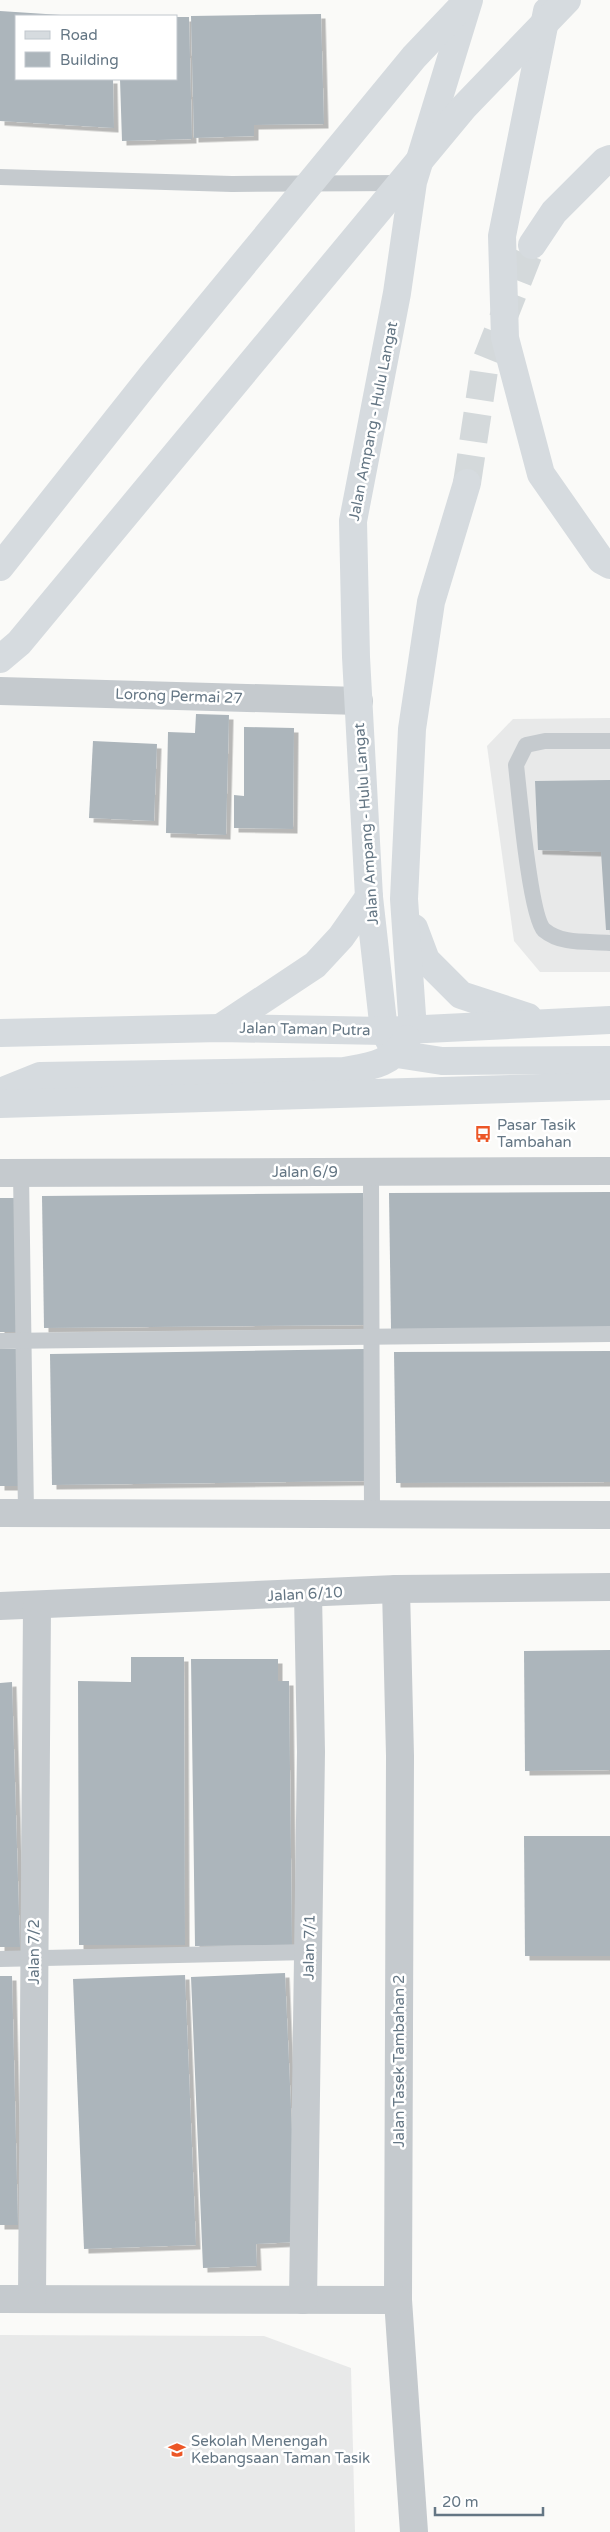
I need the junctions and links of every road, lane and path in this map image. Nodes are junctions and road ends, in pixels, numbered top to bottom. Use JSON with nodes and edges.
{"nodes":[{"id":1,"x":469,"y":0,"type":"edge"},
{"id":2,"x":549,"y":0,"type":"edge"},
{"id":3,"x":567,"y":0,"type":"edge"},
{"id":4,"x":610,"y":159,"type":"edge"},
{"id":5,"x":0,"y":177,"type":"edge"},
{"id":6,"x":413,"y":182,"type":"junction"},
{"id":7,"x":532,"y":245,"type":"tunnel mouth"},
{"id":8,"x":467,"y":483,"type":"tunnel mouth"},
{"id":9,"x":610,"y":564,"type":"edge"},
{"id":10,"x":0,"y":567,"type":"edge"},
{"id":11,"x":0,"y":659,"type":"edge"},
{"id":12,"x":0,"y":691,"type":"edge"},
{"id":13,"x":358,"y":701,"type":"junction"},
{"id":14,"x":610,"y":741,"type":"edge"},
{"id":15,"x":368,"y":897,"type":"junction"},
{"id":16,"x":404,"y":899,"type":"junction"},
{"id":17,"x":610,"y":942,"type":"edge"},
{"id":18,"x":610,"y":1020,"type":"edge"},
{"id":19,"x":542,"y":1022,"type":"junction"},
{"id":20,"x":220,"y":1028,"type":"junction"},
{"id":21,"x":414,"y":1030,"type":"junction"},
{"id":22,"x":384,"y":1031,"type":"junction"},
{"id":23,"x":0,"y":1033,"type":"edge"},
{"id":24,"x":397,"y":1054,"type":"junction"},
{"id":25,"x":610,"y":1060,"type":"edge"},
{"id":26,"x":610,"y":1086,"type":"edge"},
{"id":27,"x":0,"y":1092,"type":"edge"},
{"id":28,"x":0,"y":1104,"type":"edge"},
{"id":29,"x":610,"y":1171,"type":"edge"},
{"id":30,"x":372,"y":1172,"type":"junction"},
{"id":31,"x":10,"y":1173,"type":"edge"},
{"id":32,"x":610,"y":1334,"type":"edge"},
{"id":33,"x":372,"y":1338,"type":"junction"},
{"id":34,"x":24,"y":1340,"type":"junction"},
{"id":35,"x":0,"y":1341,"type":"edge"},
{"id":36,"x":13,"y":1513,"type":"edge"},
{"id":37,"x":372,"y":1514,"type":"junction"},
{"id":38,"x":610,"y":1515,"type":"edge"},
{"id":39,"x":610,"y":1587,"type":"edge"},
{"id":40,"x":396,"y":1589,"type":"junction"},
{"id":41,"x":308,"y":1594,"type":"junction"},
{"id":42,"x":0,"y":1606,"type":"edge"},
{"id":43,"x":37,"y":1606,"type":"junction"},
{"id":44,"x":309,"y":1952,"type":"junction"},
{"id":45,"x":34,"y":1958,"type":"junction"},
{"id":46,"x":0,"y":1959,"type":"edge"},
{"id":47,"x":0,"y":2299,"type":"edge"},
{"id":48,"x":32,"y":2299,"type":"junction"},
{"id":49,"x":303,"y":2300,"type":"junction"},
{"id":50,"x":398,"y":2300,"type":"junction"},
{"id":51,"x":414,"y":2532,"type":"edge"}],
"edges":[{"from":1,"to":6,"type":"main road","name":"Jalan Ampang - Hulu Langat"},
{"from":1,"to":10,"type":"main road"},
{"from":2,"to":9,"type":"main road"},
{"from":3,"to":11,"type":"main road"},
{"from":4,"to":7,"type":"main road"},
{"from":5,"to":6,"type":"lane"},
{"from":6,"to":13,"type":"main road","name":"Jalan Ampang - Hulu Langat"},
{"from":8,"to":16,"type":"main road"},
{"from":12,"to":13,"type":"street","name":"Lorong Permai 27"},
{"from":13,"to":15,"type":"main road","name":"Jalan Ampang - Hulu Langat"},
{"from":14,"to":17,"type":"lane"},
{"from":15,"to":20,"type":"main road"},
{"from":15,"to":22,"type":"main road","name":"Jalan Ampang - Hulu Langat"},
{"from":16,"to":19,"type":"main road"},
{"from":16,"to":21,"type":"main road"},
{"from":18,"to":19,"type":"main road","name":"Jalan Taman Putra"},
{"from":19,"to":21,"type":"main road","name":"Jalan Taman Putra"},
{"from":20,"to":22,"type":"main road","name":"Jalan Taman Putra"},
{"from":20,"to":23,"type":"main road","name":"Jalan Taman Putra"},
{"from":21,"to":22,"type":"main road","name":"Jalan Taman Putra"},
{"from":21,"to":24,"type":"main road"},
{"from":22,"to":24,"type":"main road"},
{"from":24,"to":25,"type":"main road"},
{"from":24,"to":27,"type":"main road"},
{"from":26,"to":28,"type":"main road"},
{"from":29,"to":30,"type":"street","name":"Jalan 6/9"},
{"from":30,"to":31,"type":"street","name":"Jalan 6/9"},
{"from":30,"to":33,"type":"lane"},
{"from":31,"to":34,"type":"lane"},
{"from":32,"to":33,"type":"lane"},
{"from":33,"to":34,"type":"lane"},
{"from":33,"to":37,"type":"lane"},
{"from":34,"to":35,"type":"lane"},
{"from":34,"to":36,"type":"lane"},
{"from":36,"to":37,"type":"street"},
{"from":37,"to":38,"type":"street"},
{"from":39,"to":40,"type":"street","name":"Jalan 6/10"},
{"from":40,"to":41,"type":"street","name":"Jalan 6/10"},
{"from":40,"to":50,"type":"street","name":"Jalan Tasek Tambahan 2"},
{"from":41,"to":43,"type":"street","name":"Jalan 6/10"},
{"from":41,"to":44,"type":"street","name":"Jalan 7/1"},
{"from":42,"to":43,"type":"street","name":"Jalan 6/10"},
{"from":43,"to":45,"type":"street","name":"Jalan 7/2"},
{"from":44,"to":45,"type":"lane"},
{"from":44,"to":49,"type":"street","name":"Jalan 7/1"},
{"from":45,"to":46,"type":"lane"},
{"from":45,"to":48,"type":"street","name":"Jalan 7/2"},
{"from":47,"to":48,"type":"street"},
{"from":48,"to":49,"type":"street"},
{"from":49,"to":50,"type":"street"},
{"from":50,"to":51,"type":"street","name":"Jalan Tasek Tambahan 2"}]}
